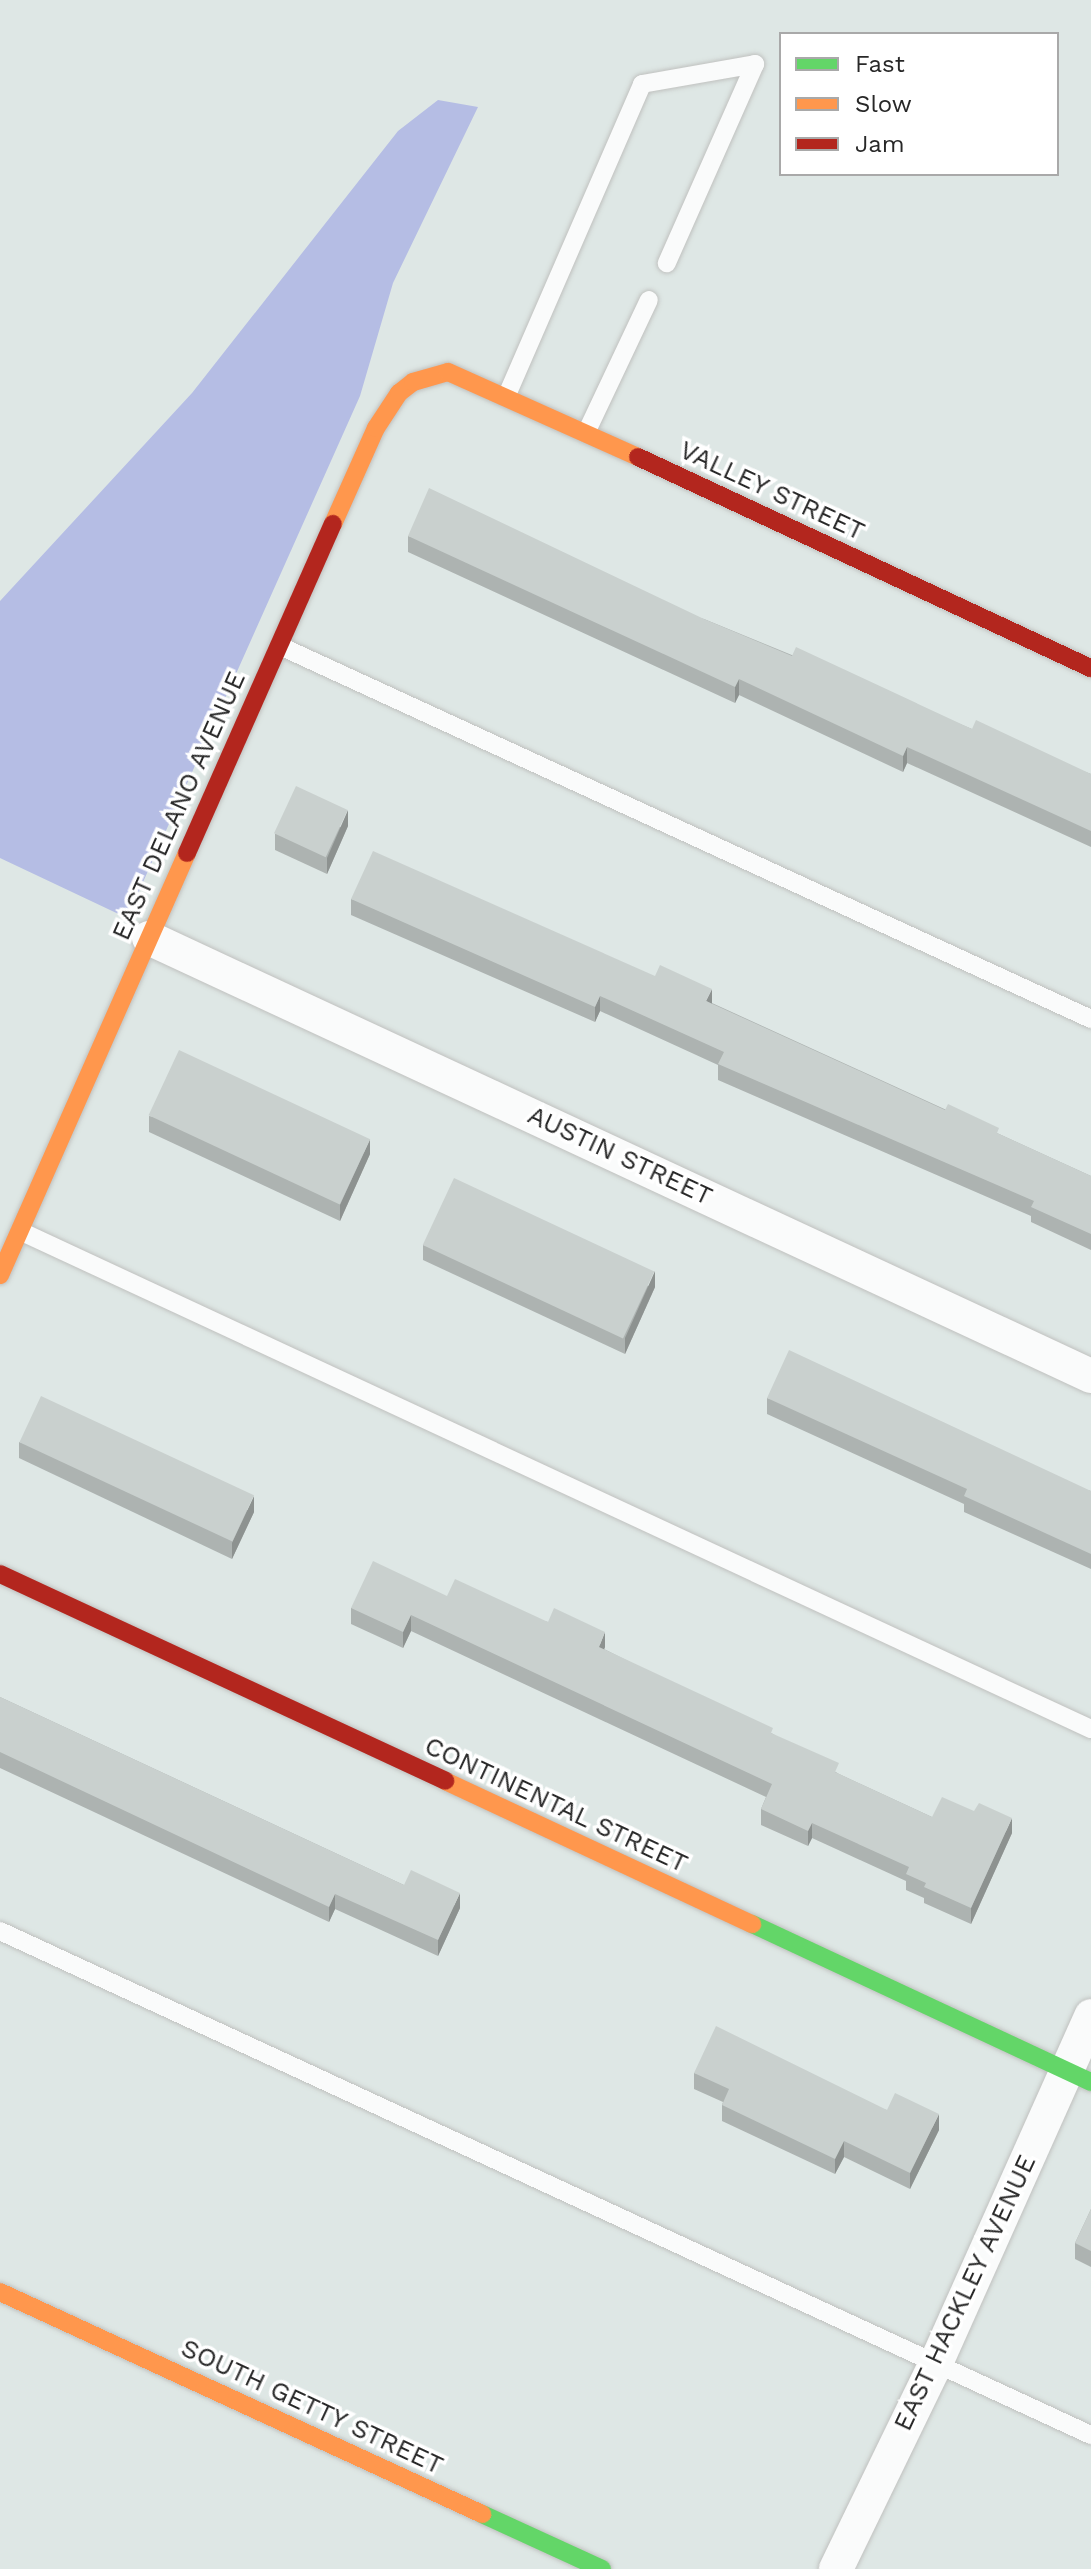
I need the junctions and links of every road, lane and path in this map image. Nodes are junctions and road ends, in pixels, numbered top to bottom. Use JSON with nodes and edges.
{"nodes":[{"id":1,"x":667,"y":263,"type":"dead end"},
{"id":2,"x":649,"y":300,"type":"dead end"},
{"id":3,"x":428,"y":374,"type":"joint"},
{"id":4,"x":507,"y":395,"type":"junction"},
{"id":5,"x":586,"y":433,"type":"junction"},
{"id":6,"x":279,"y":645,"type":"junction"},
{"id":7,"x":1091,"y":668,"type":"edge"},
{"id":8,"x":149,"y":938,"type":"junction"},
{"id":9,"x":1091,"y":1019,"type":"edge"},
{"id":10,"x":20,"y":1231,"type":"junction"},
{"id":11,"x":0,"y":1275,"type":"edge"},
{"id":12,"x":1091,"y":1376,"type":"edge"},
{"id":13,"x":0,"y":1574,"type":"edge"},
{"id":14,"x":1091,"y":1729,"type":"edge"},
{"id":15,"x":0,"y":1931,"type":"edge"},
{"id":16,"x":1091,"y":2016,"type":"edge"},
{"id":17,"x":1079,"y":2076,"type":"edge"},
{"id":18,"x":0,"y":2292,"type":"edge"},
{"id":19,"x":936,"y":2363,"type":"junction"},
{"id":20,"x":1091,"y":2435,"type":"edge"},
{"id":21,"x":602,"y":2569,"type":"edge"},
{"id":22,"x":836,"y":2569,"type":"edge"}],
"edges":[{"from":1,"to":4,"type":"lane"},
{"from":2,"to":5,"type":"lane"},
{"from":3,"to":4,"type":"street","name":"VALLEY STREET"},
{"from":3,"to":6,"type":"street","name":"EAST DELANO AVENUE"},
{"from":4,"to":5,"type":"street","name":"VALLEY STREET"},
{"from":5,"to":7,"type":"street","name":"VALLEY STREET"},
{"from":6,"to":8,"type":"street","name":"EAST DELANO AVENUE"},
{"from":6,"to":9,"type":"lane"},
{"from":8,"to":10,"type":"street","name":"EAST DELANO AVENUE"},
{"from":8,"to":12,"type":"street","name":"AUSTIN STREET"},
{"from":10,"to":11,"type":"street","name":"EAST DELANO AVENUE"},
{"from":10,"to":14,"type":"lane"},
{"from":13,"to":17,"type":"street","name":"CONTINENTAL STREET"},
{"from":15,"to":19,"type":"lane"},
{"from":16,"to":17,"type":"street","name":"EAST HACKLEY AVENUE"},
{"from":17,"to":19,"type":"street","name":"EAST HACKLEY AVENUE"},
{"from":18,"to":21,"type":"street","name":"SOUTH GETTY STREET"},
{"from":19,"to":20,"type":"lane"},
{"from":19,"to":22,"type":"street","name":"EAST HACKLEY AVENUE"}]}
